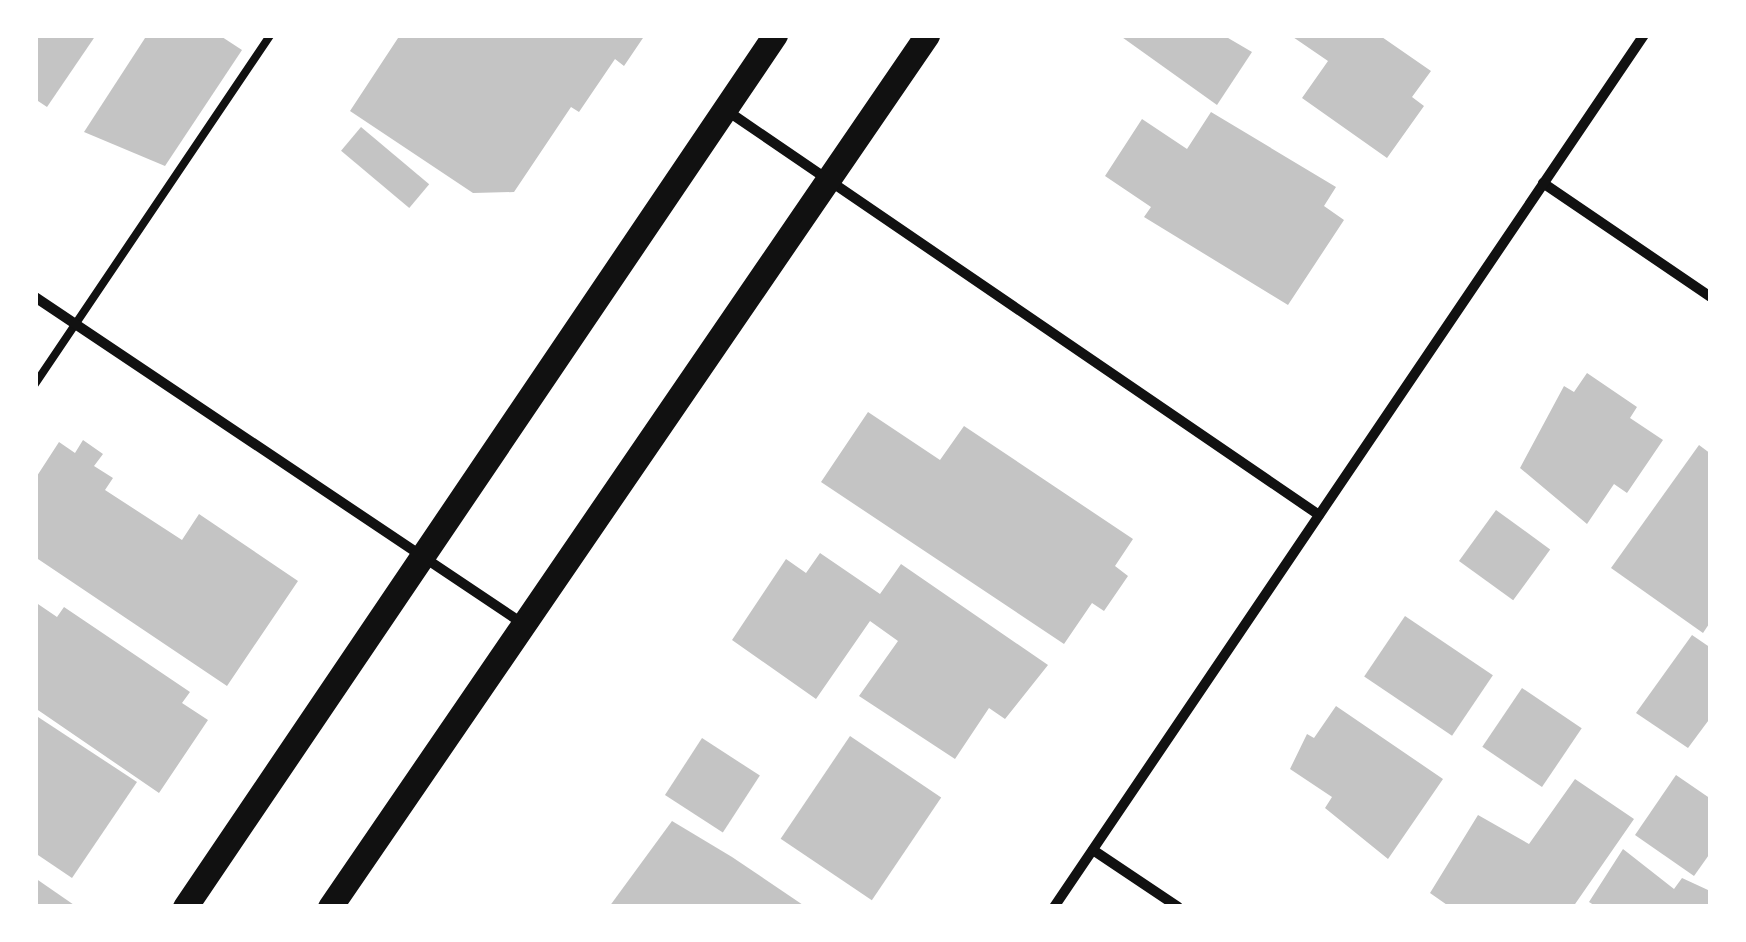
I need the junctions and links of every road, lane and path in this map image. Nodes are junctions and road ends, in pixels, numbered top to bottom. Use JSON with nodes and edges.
{"nodes":[{"id":1,"x":270,"y":35,"type":"edge"},
{"id":2,"x":775,"y":35,"type":"edge"},
{"id":3,"x":927,"y":35,"type":"edge"},
{"id":4,"x":1644,"y":35,"type":"edge"},
{"id":5,"x":725,"y":109,"type":"junction"},
{"id":6,"x":824,"y":176,"type":"junction"},
{"id":7,"x":1543,"y":183,"type":"junction"},
{"id":8,"x":1711,"y":296,"type":"edge"},
{"id":9,"x":35,"y":297,"type":"edge"},
{"id":10,"x":75,"y":324,"type":"junction"},
{"id":11,"x":35,"y":384,"type":"edge"},
{"id":12,"x":1319,"y":515,"type":"junction"},
{"id":13,"x":418,"y":556,"type":"junction"},
{"id":14,"x":522,"y":623,"type":"junction"},
{"id":15,"x":1093,"y":850,"type":"junction"},
{"id":16,"x":185,"y":907,"type":"edge"},
{"id":17,"x":330,"y":907,"type":"edge"},
{"id":18,"x":1054,"y":907,"type":"edge"},
{"id":19,"x":1178,"y":907,"type":"edge"}],
"edges":[{"from":1,"to":10,"type":"lane"},
{"from":2,"to":5,"type":"main road"},
{"from":3,"to":6,"type":"main road"},
{"from":4,"to":7,"type":"street"},
{"from":5,"to":6,"type":"street"},
{"from":5,"to":13,"type":"main road"},
{"from":6,"to":12,"type":"street"},
{"from":6,"to":14,"type":"main road"},
{"from":7,"to":8,"type":"street"},
{"from":7,"to":12,"type":"street"},
{"from":9,"to":10,"type":"street"},
{"from":10,"to":11,"type":"lane"},
{"from":10,"to":13,"type":"street"},
{"from":12,"to":15,"type":"street"},
{"from":13,"to":14,"type":"street"},
{"from":13,"to":16,"type":"main road"},
{"from":14,"to":17,"type":"main road"},
{"from":15,"to":18,"type":"street"},
{"from":15,"to":19,"type":"street"}]}
